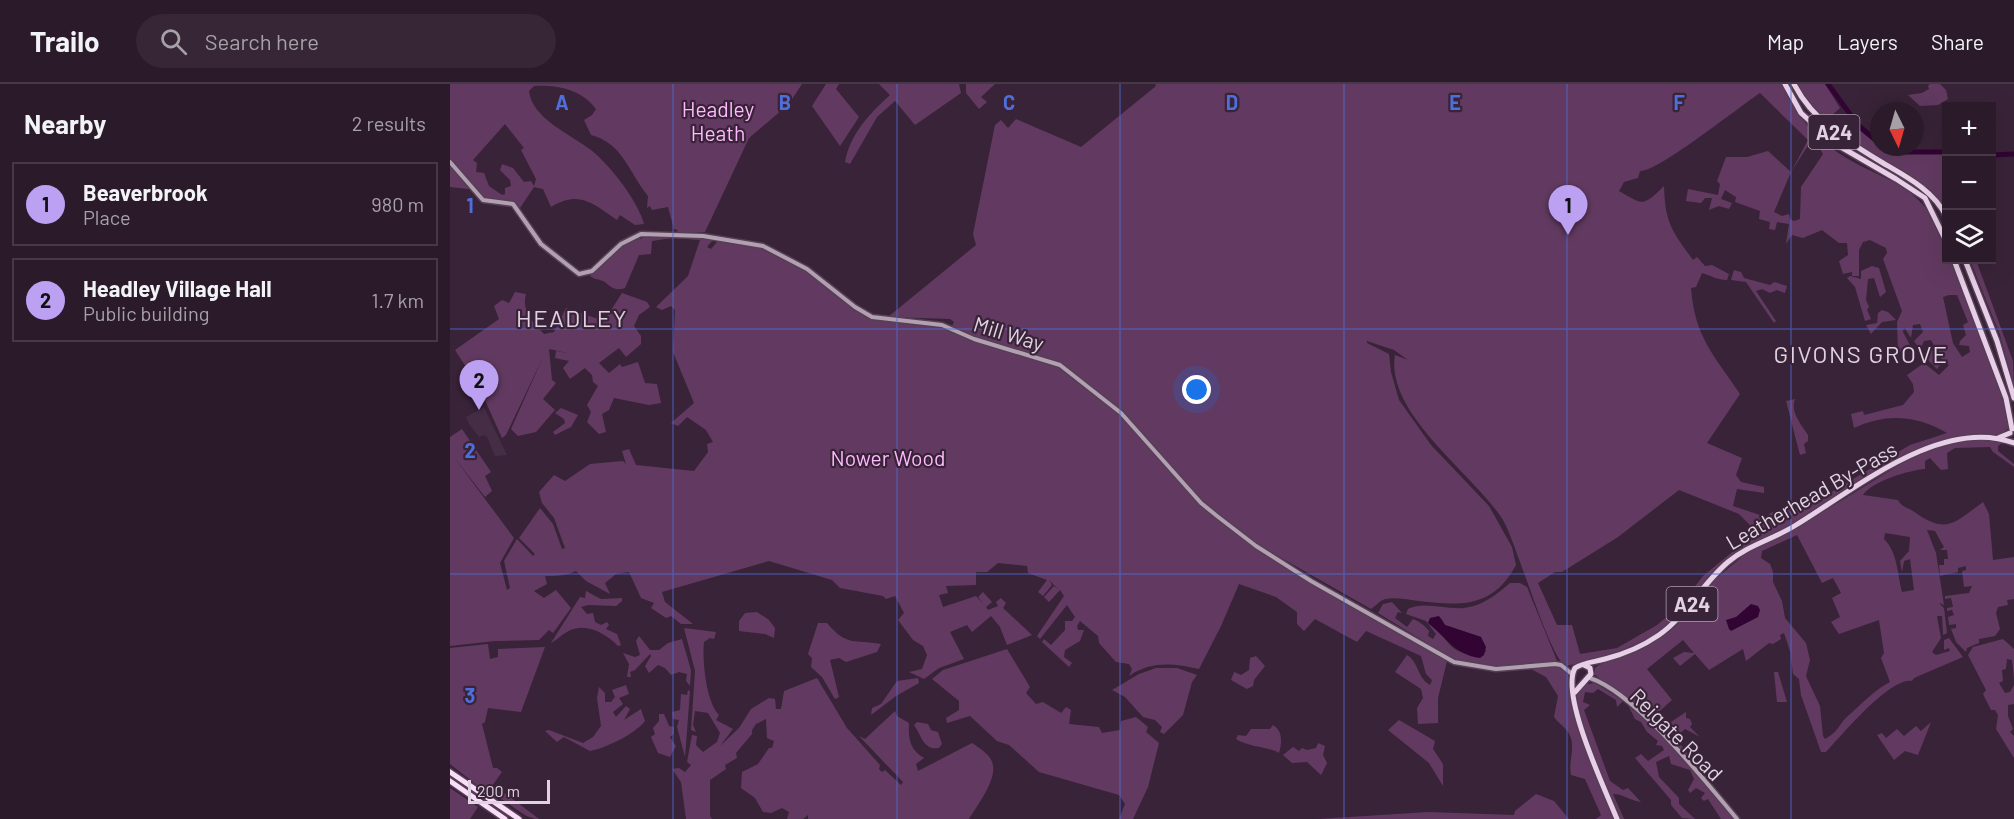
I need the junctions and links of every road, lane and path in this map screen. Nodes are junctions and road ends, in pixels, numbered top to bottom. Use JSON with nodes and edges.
{"nodes":[{"id":1,"x":1785,"y":84,"type":"edge"},
{"id":2,"x":1794,"y":84,"type":"edge"},
{"id":3,"x":450,"y":162,"type":"edge"},
{"id":4,"x":1942,"y":210,"type":"edge"},
{"id":5,"x":1942,"y":231,"type":"edge"},
{"id":6,"x":1956,"y":264,"type":"edge"},
{"id":7,"x":1967,"y":264,"type":"edge"},
{"id":8,"x":2014,"y":398,"type":"edge"},
{"id":9,"x":2012,"y":430,"type":"edge"},
{"id":10,"x":1998,"y":438,"type":"junction"},
{"id":11,"x":2013,"y":443,"type":"edge"},
{"id":12,"x":1602,"y":660,"type":"junction"},
{"id":13,"x":1580,"y":665,"type":"junction"},
{"id":14,"x":1564,"y":667,"type":"junction"},
{"id":15,"x":1590,"y":668,"type":"junction"},
{"id":16,"x":1573,"y":677,"type":"junction"},
{"id":17,"x":1590,"y":678,"type":"junction"},
{"id":18,"x":1581,"y":683,"type":"junction"},
{"id":19,"x":1574,"y":694,"type":"junction"},
{"id":20,"x":450,"y":772,"type":"edge"},
{"id":21,"x":450,"y":782,"type":"edge"},
{"id":22,"x":505,"y":819,"type":"edge"},
{"id":23,"x":519,"y":819,"type":"edge"},
{"id":24,"x":1617,"y":819,"type":"edge"},
{"id":25,"x":1737,"y":819,"type":"edge"}],
"edges":[{"from":1,"to":5,"type":"highway","number":"A24"},
{"from":2,"to":4,"type":"highway","number":"A24"},
{"from":3,"to":14,"type":"main road","name":"Mill Way"},
{"from":6,"to":9,"type":"highway"},
{"from":7,"to":8,"type":"highway"},
{"from":9,"to":10,"type":"highway","name":"Leatherhead By-Pass","number":"A24"},
{"from":9,"to":11,"type":"highway"},
{"from":10,"to":11,"type":"highway","name":"Leatherhead By-Pass","number":"A24"},
{"from":10,"to":12,"type":"highway","name":"Leatherhead By-Pass","number":"A24"},
{"from":12,"to":13,"type":"highway","name":"Leatherhead By-Pass","number":"A24"},
{"from":12,"to":15,"type":"highway","name":"Leatherhead By-Pass","number":"A24"},
{"from":13,"to":14,"type":"main road","name":"Mill Way"},
{"from":13,"to":15,"type":"highway"},
{"from":13,"to":16,"type":"highway"},
{"from":14,"to":16,"type":"main road"},
{"from":15,"to":17,"type":"highway"},
{"from":16,"to":18,"type":"highway"},
{"from":16,"to":19,"type":"highway"},
{"from":17,"to":18,"type":"highway"},
{"from":17,"to":25,"type":"main road","name":"Reigate Road"},
{"from":18,"to":19,"type":"highway"},
{"from":19,"to":24,"type":"highway"},
{"from":20,"to":23,"type":"highway"},
{"from":21,"to":22,"type":"highway"}]}
